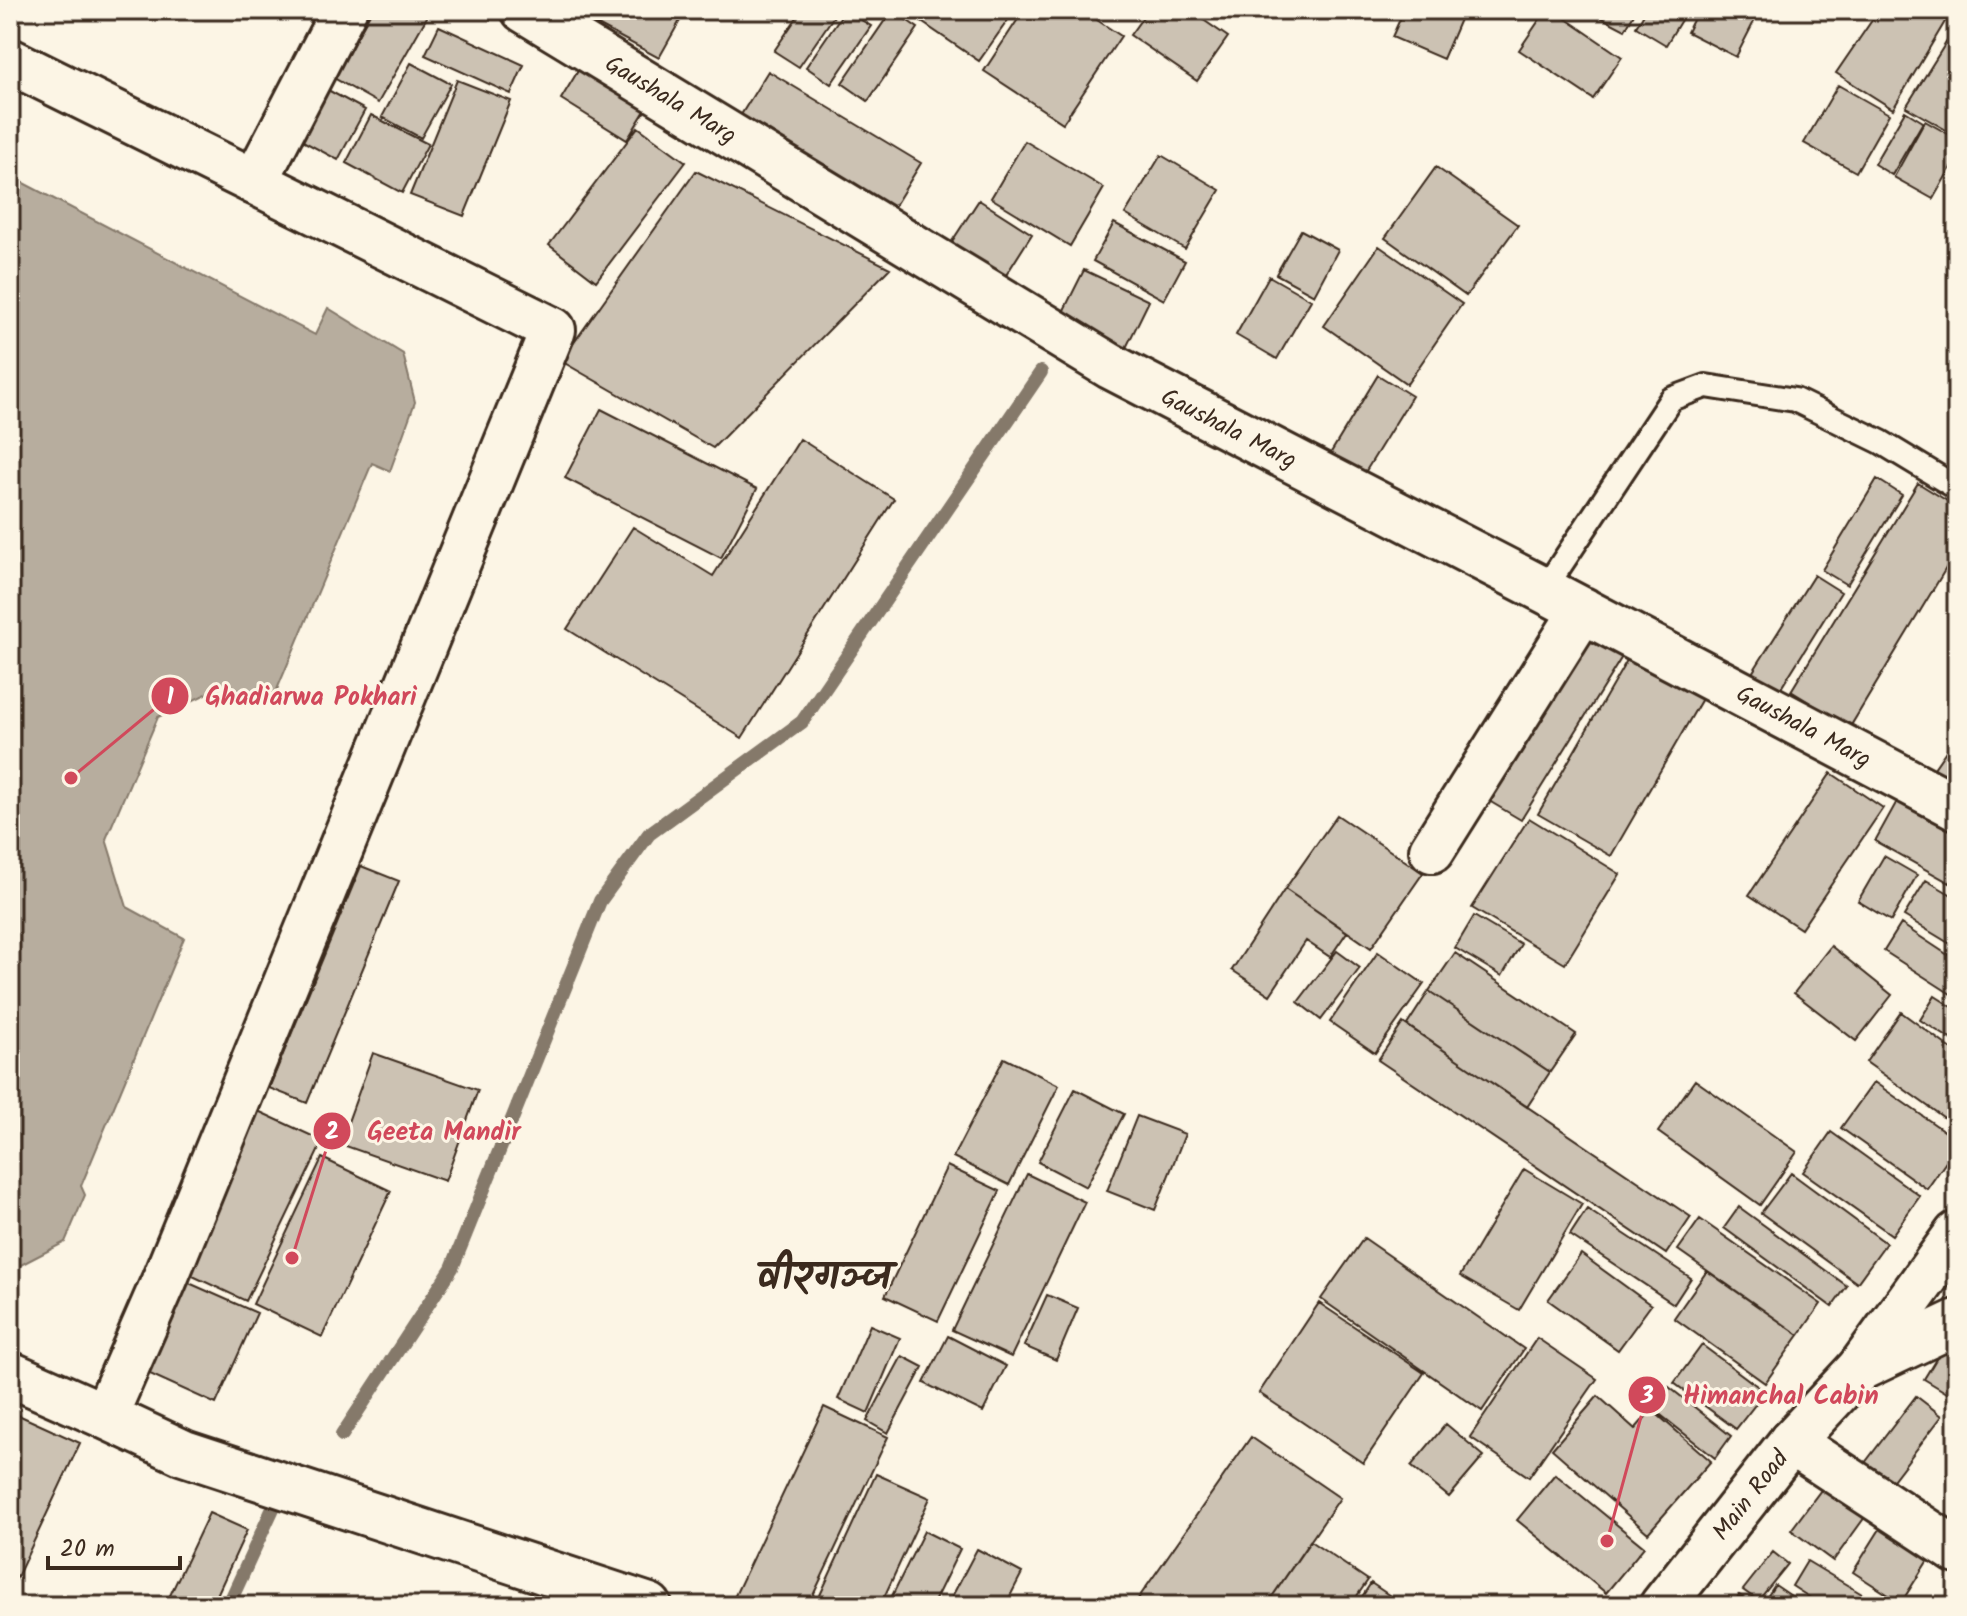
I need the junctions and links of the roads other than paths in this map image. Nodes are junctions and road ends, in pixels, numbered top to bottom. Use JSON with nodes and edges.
{"nodes":[{"id":1,"x":344,"y":10,"type":"edge"},
{"id":2,"x":524,"y":10,"type":"edge"},
{"id":3,"x":10,"y":61,"type":"edge"},
{"id":4,"x":255,"y":182,"type":"junction"},
{"id":5,"x":1957,"y":488,"type":"edge"},
{"id":6,"x":1544,"y":590,"type":"junction"},
{"id":7,"x":1583,"y":610,"type":"junction"},
{"id":8,"x":1957,"y":807,"type":"edge"},
{"id":9,"x":1432,"y":850,"type":"dead end"},
{"id":10,"x":1957,"y":1234,"type":"edge"},
{"id":11,"x":1957,"y":1322,"type":"edge"},
{"id":12,"x":1860,"y":1368,"type":"junction"},
{"id":13,"x":10,"y":1374,"type":"edge"},
{"id":14,"x":105,"y":1416,"type":"junction"},
{"id":15,"x":1791,"y":1442,"type":"junction"},
{"id":16,"x":1957,"y":1551,"type":"edge"},
{"id":17,"x":649,"y":1606,"type":"edge"},
{"id":18,"x":1662,"y":1606,"type":"edge"}],
"edges":[{"from":1,"to":4,"type":"street"},
{"from":2,"to":6,"type":"street","name":"Gaushala Marg"},
{"from":3,"to":4,"type":"street"},
{"from":4,"to":14,"type":"street"},
{"from":5,"to":6,"type":"lane"},
{"from":6,"to":7,"type":"street","name":"Gaushala Marg"},
{"from":7,"to":8,"type":"street","name":"Gaushala Marg"},
{"from":7,"to":9,"type":"street"},
{"from":10,"to":12,"type":"street","name":"Main Road"},
{"from":11,"to":12,"type":"street"},
{"from":12,"to":15,"type":"street","name":"Main Road"},
{"from":13,"to":14,"type":"street"},
{"from":14,"to":17,"type":"street"},
{"from":15,"to":16,"type":"street"},
{"from":15,"to":18,"type":"street","name":"Main Road"}]}
